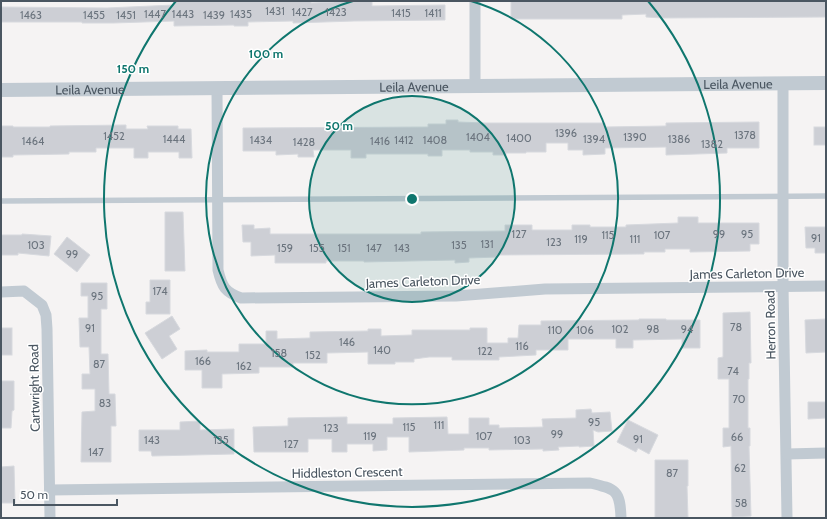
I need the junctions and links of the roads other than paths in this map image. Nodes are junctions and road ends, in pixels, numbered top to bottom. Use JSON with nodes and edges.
{"nodes":[{"id":1,"x":475,"y":1,"type":"edge"},
{"id":2,"x":826,"y":83,"type":"edge"},
{"id":3,"x":783,"y":84,"type":"junction"},
{"id":4,"x":474,"y":86,"type":"junction"},
{"id":5,"x":217,"y":88,"type":"junction"},
{"id":6,"x":1,"y":90,"type":"edge"},
{"id":7,"x":783,"y":196,"type":"junction"},
{"id":8,"x":826,"y":196,"type":"edge"},
{"id":9,"x":218,"y":199,"type":"junction"},
{"id":10,"x":1,"y":201,"type":"edge"},
{"id":11,"x":783,"y":286,"type":"junction"},
{"id":12,"x":826,"y":286,"type":"edge"},
{"id":13,"x":1,"y":292,"type":"edge"},
{"id":14,"x":826,"y":453,"type":"edge"},
{"id":15,"x":787,"y":454,"type":"junction"},
{"id":16,"x":50,"y":490,"type":"junction"},
{"id":17,"x":50,"y":518,"type":"edge"},
{"id":18,"x":621,"y":518,"type":"edge"},
{"id":19,"x":787,"y":518,"type":"edge"}],
"edges":[{"from":1,"to":4,"type":"street"},
{"from":2,"to":3,"type":"street","name":"Leila Avenue"},
{"from":3,"to":4,"type":"street","name":"Leila Avenue"},
{"from":3,"to":7,"type":"street","name":"Herron Road"},
{"from":4,"to":5,"type":"street","name":"Leila Avenue"},
{"from":5,"to":6,"type":"street","name":"Leila Avenue"},
{"from":5,"to":9,"type":"street","name":"James Carleton Drive"},
{"from":7,"to":8,"type":"lane"},
{"from":7,"to":9,"type":"lane"},
{"from":7,"to":11,"type":"street","name":"Herron Road"},
{"from":9,"to":10,"type":"lane"},
{"from":9,"to":11,"type":"street","name":"James Carleton Drive"},
{"from":11,"to":12,"type":"street","name":"James Carleton Drive"},
{"from":11,"to":15,"type":"street","name":"Herron Road"},
{"from":13,"to":16,"type":"street","name":"Cartwright Road"},
{"from":14,"to":15,"type":"street"},
{"from":15,"to":19,"type":"street","name":"Herron Road"},
{"from":16,"to":17,"type":"street","name":"Cartwright Road"},
{"from":16,"to":18,"type":"street","name":"Hiddleston Crescent"}]}
